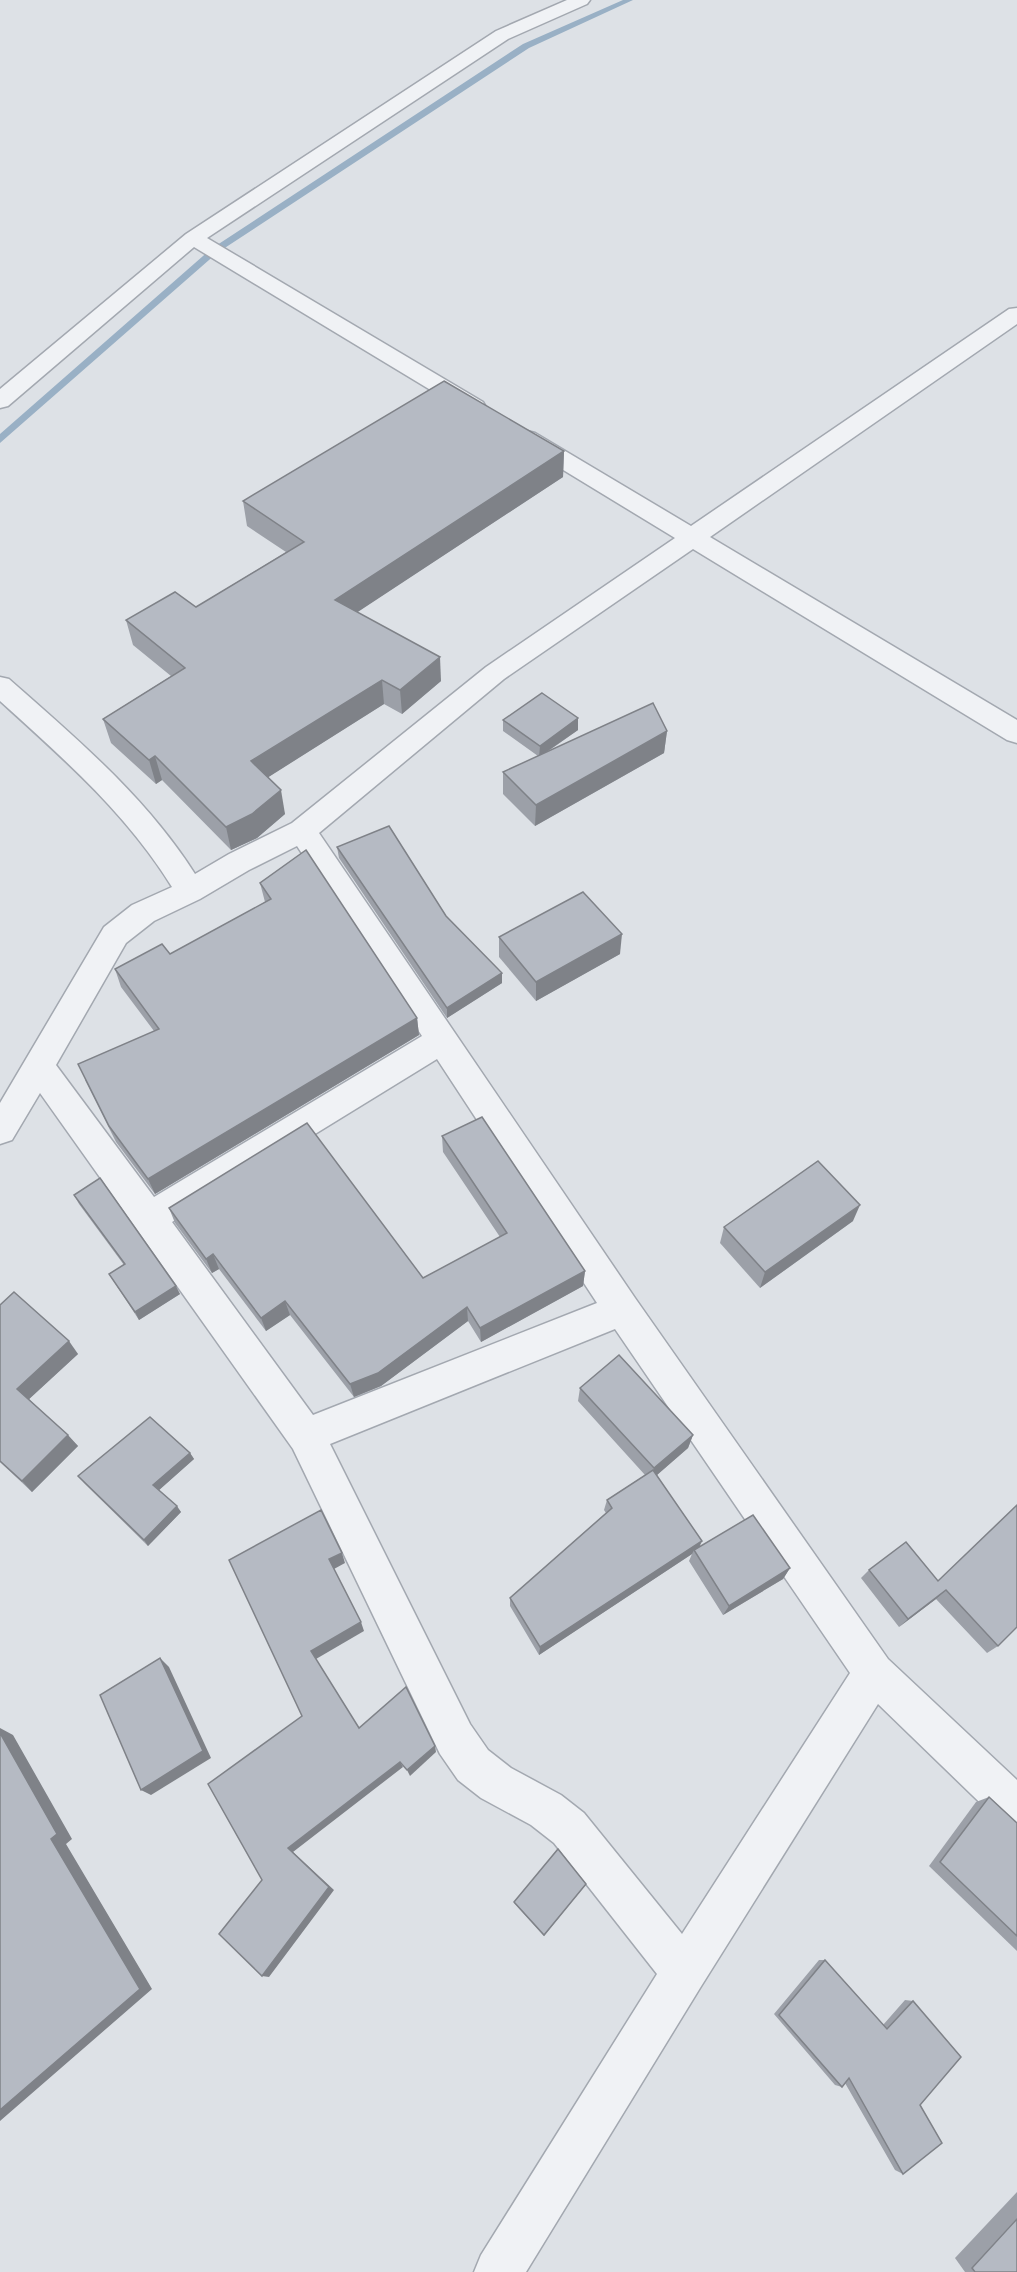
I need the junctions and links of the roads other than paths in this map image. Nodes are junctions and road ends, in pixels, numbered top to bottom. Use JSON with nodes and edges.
{"nodes":[{"id":1,"x":581,"y":0,"type":"edge"},
{"id":2,"x":193,"y":238,"type":"junction"},
{"id":3,"x":1017,"y":314,"type":"edge"},
{"id":4,"x":0,"y":401,"type":"edge"},
{"id":5,"x":488,"y":415,"type":"edge"},
{"id":6,"x":509,"y":428,"type":"edge"},
{"id":7,"x":692,"y":537,"type":"junction"},
{"id":8,"x":0,"y":686,"type":"edge"},
{"id":9,"x":1017,"y":733,"type":"edge"},
{"id":10,"x":302,"y":831,"type":"junction"},
{"id":11,"x":190,"y":891,"type":"junction"},
{"id":12,"x":442,"y":1040,"type":"junction"},
{"id":13,"x":39,"y":1066,"type":"junction"},
{"id":14,"x":0,"y":1130,"type":"edge"},
{"id":15,"x":149,"y":1218,"type":"junction"},
{"id":16,"x":622,"y":1310,"type":"junction"},
{"id":17,"x":306,"y":1436,"type":"junction"},
{"id":18,"x":873,"y":1673,"type":"junction"},
{"id":19,"x":1017,"y":1809,"type":"edge"},
{"id":20,"x":684,"y":1972,"type":"junction"},
{"id":21,"x":498,"y":2272,"type":"edge"}],
"edges":[{"from":1,"to":2,"type":"street"},
{"from":2,"to":4,"type":"street"},
{"from":2,"to":5,"type":"street"},
{"from":3,"to":7,"type":"street"},
{"from":6,"to":7,"type":"street"},
{"from":7,"to":9,"type":"street"},
{"from":7,"to":10,"type":"street"},
{"from":8,"to":11,"type":"street"},
{"from":10,"to":11,"type":"street"},
{"from":10,"to":12,"type":"street"},
{"from":11,"to":13,"type":"street"},
{"from":12,"to":15,"type":"street"},
{"from":12,"to":16,"type":"street"},
{"from":13,"to":14,"type":"street"},
{"from":13,"to":15,"type":"street"},
{"from":15,"to":17,"type":"street"},
{"from":16,"to":17,"type":"street"},
{"from":16,"to":18,"type":"street"},
{"from":17,"to":20,"type":"street"},
{"from":18,"to":19,"type":"street"},
{"from":18,"to":20,"type":"street"},
{"from":20,"to":21,"type":"street"}]}
